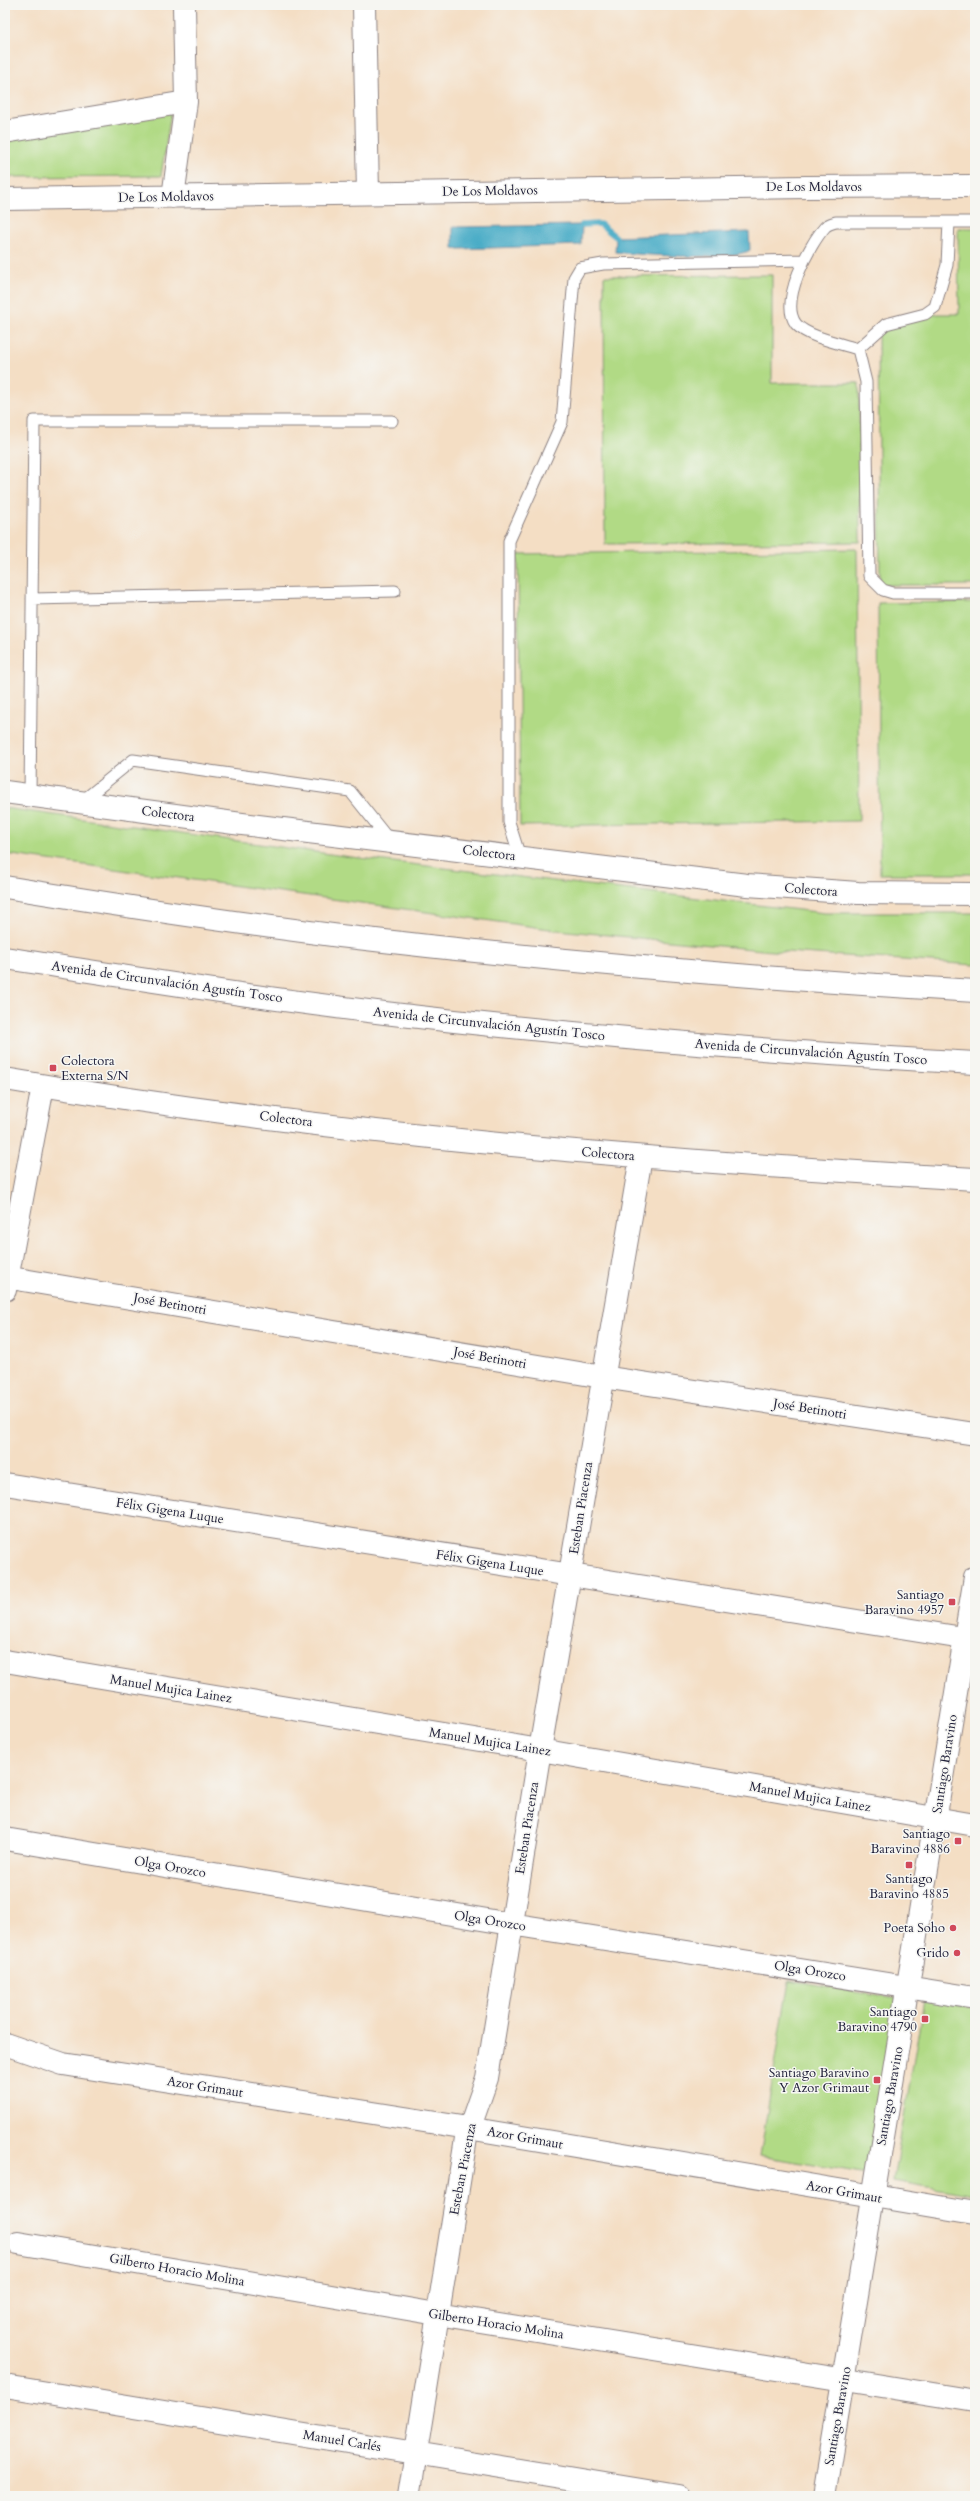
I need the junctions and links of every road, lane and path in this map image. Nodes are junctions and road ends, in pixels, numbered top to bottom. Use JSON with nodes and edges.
{"nodes":[{"id":1,"x":184,"y":5,"type":"edge"},
{"id":2,"x":364,"y":5,"type":"edge"},
{"id":3,"x":186,"y":102,"type":"junction"},
{"id":4,"x":5,"y":132,"type":"edge"},
{"id":5,"x":975,"y":186,"type":"edge"},
{"id":6,"x":368,"y":193,"type":"junction"},
{"id":7,"x":173,"y":197,"type":"junction"},
{"id":8,"x":5,"y":199,"type":"edge"},
{"id":9,"x":949,"y":222,"type":"junction"},
{"id":10,"x":975,"y":222,"type":"edge"},
{"id":11,"x":804,"y":260,"type":"junction"},
{"id":12,"x":858,"y":349,"type":"junction"},
{"id":13,"x":392,"y":421,"type":"dead end"},
{"id":14,"x":395,"y":591,"type":"dead end"},
{"id":15,"x":975,"y":593,"type":"edge"},
{"id":16,"x":32,"y":599,"type":"junction"},
{"id":17,"x":5,"y":792,"type":"edge"},
{"id":18,"x":30,"y":796,"type":"junction"},
{"id":19,"x":80,"y":803,"type":"junction"},
{"id":20,"x":391,"y":841,"type":"junction"},
{"id":21,"x":520,"y":857,"type":"junction"},
{"id":22,"x":5,"y":887,"type":"edge"},
{"id":23,"x":975,"y":894,"type":"edge"},
{"id":24,"x":5,"y":958,"type":"edge"},
{"id":25,"x":975,"y":991,"type":"edge"},
{"id":26,"x":975,"y":1063,"type":"edge"},
{"id":27,"x":5,"y":1079,"type":"edge"},
{"id":28,"x":43,"y":1086,"type":"junction"},
{"id":29,"x":642,"y":1157,"type":"junction"},
{"id":30,"x":975,"y":1179,"type":"edge"},
{"id":31,"x":6,"y":1281,"type":"edge"},
{"id":32,"x":603,"y":1377,"type":"junction"},
{"id":33,"x":975,"y":1434,"type":"edge"},
{"id":34,"x":5,"y":1484,"type":"edge"},
{"id":35,"x":570,"y":1576,"type":"junction"},
{"id":36,"x":975,"y":1577,"type":"edge"},
{"id":37,"x":970,"y":1640,"type":"edge"},
{"id":38,"x":5,"y":1661,"type":"edge"},
{"id":39,"x":540,"y":1750,"type":"junction"},
{"id":40,"x":936,"y":1819,"type":"junction"},
{"id":41,"x":975,"y":1826,"type":"edge"},
{"id":42,"x":5,"y":1839,"type":"edge"},
{"id":43,"x":512,"y":1924,"type":"junction"},
{"id":44,"x":909,"y":1987,"type":"junction"},
{"id":45,"x":975,"y":1998,"type":"edge"},
{"id":46,"x":5,"y":2044,"type":"edge"},
{"id":47,"x":468,"y":2128,"type":"junction"},
{"id":48,"x":873,"y":2196,"type":"junction"},
{"id":49,"x":975,"y":2213,"type":"edge"},
{"id":50,"x":18,"y":2243,"type":"dead end"},
{"id":51,"x":437,"y":2314,"type":"junction"},
{"id":52,"x":844,"y":2379,"type":"junction"},
{"id":53,"x":5,"y":2386,"type":"edge"},
{"id":54,"x":975,"y":2401,"type":"edge"},
{"id":55,"x":416,"y":2453,"type":"junction"},
{"id":56,"x":410,"y":2496,"type":"edge"},
{"id":57,"x":678,"y":2496,"type":"edge"},
{"id":58,"x":824,"y":2496,"type":"edge"}],
"edges":[{"from":1,"to":3,"type":"main road"},
{"from":2,"to":6,"type":"main road"},
{"from":3,"to":4,"type":"main road"},
{"from":3,"to":7,"type":"main road"},
{"from":5,"to":6,"type":"main road","name":"De Los Moldavos"},
{"from":6,"to":7,"type":"main road","name":"De Los Moldavos"},
{"from":7,"to":8,"type":"main road","name":"De Los Moldavos"},
{"from":9,"to":10,"type":"lane"},
{"from":9,"to":11,"type":"lane"},
{"from":9,"to":12,"type":"lane"},
{"from":11,"to":12,"type":"lane"},
{"from":11,"to":21,"type":"lane"},
{"from":12,"to":15,"type":"lane"},
{"from":13,"to":16,"type":"lane"},
{"from":14,"to":16,"type":"lane"},
{"from":16,"to":18,"type":"lane"},
{"from":17,"to":18,"type":"main road","name":"Colectora"},
{"from":18,"to":19,"type":"main road","name":"Colectora"},
{"from":19,"to":20,"type":"main road","name":"Colectora"},
{"from":19,"to":20,"type":"lane"},
{"from":20,"to":21,"type":"main road","name":"Colectora"},
{"from":21,"to":23,"type":"main road","name":"Colectora"},
{"from":22,"to":25,"type":"main road"},
{"from":24,"to":26,"type":"main road","name":"Avenida de Circunvalación Agustín Tosco"},
{"from":27,"to":28,"type":"main road","name":"Colectora"},
{"from":28,"to":29,"type":"main road","name":"Colectora"},
{"from":28,"to":31,"type":"main road"},
{"from":29,"to":30,"type":"main road","name":"Colectora"},
{"from":29,"to":32,"type":"main road","name":"Esteban Piacenza"},
{"from":31,"to":32,"type":"main road","name":"José Betinotti"},
{"from":32,"to":33,"type":"main road","name":"José Betinotti"},
{"from":32,"to":35,"type":"main road","name":"Esteban Piacenza"},
{"from":34,"to":35,"type":"main road","name":"Félix Gigena Luque"},
{"from":35,"to":37,"type":"main road","name":"Félix Gigena Luque"},
{"from":35,"to":39,"type":"main road","name":"Esteban Piacenza"},
{"from":36,"to":37,"type":"main road","name":"Santiago Baravino"},
{"from":37,"to":40,"type":"main road","name":"Santiago Baravino"},
{"from":38,"to":39,"type":"main road","name":"Manuel Mujica Lainez"},
{"from":39,"to":40,"type":"main road","name":"Manuel Mujica Lainez"},
{"from":39,"to":43,"type":"main road","name":"Esteban Piacenza"},
{"from":40,"to":41,"type":"main road","name":"Manuel Mujica Lainez"},
{"from":40,"to":44,"type":"main road","name":"Santiago Baravino"},
{"from":42,"to":43,"type":"main road","name":"Olga Orozco"},
{"from":43,"to":44,"type":"main road","name":"Olga Orozco"},
{"from":43,"to":47,"type":"main road","name":"Esteban Piacenza"},
{"from":44,"to":45,"type":"main road","name":"Olga Orozco"},
{"from":44,"to":48,"type":"main road","name":"Santiago Baravino"},
{"from":46,"to":47,"type":"main road","name":"Azor Grimaut"},
{"from":47,"to":48,"type":"main road","name":"Azor Grimaut"},
{"from":47,"to":51,"type":"main road","name":"Esteban Piacenza"},
{"from":48,"to":49,"type":"main road","name":"Azor Grimaut"},
{"from":48,"to":52,"type":"main road","name":"Santiago Baravino"},
{"from":50,"to":51,"type":"main road","name":"Gilberto Horacio Molina"},
{"from":51,"to":52,"type":"main road","name":"Gilberto Horacio Molina"},
{"from":51,"to":55,"type":"main road","name":"Esteban Piacenza"},
{"from":52,"to":54,"type":"main road","name":"Gilberto Horacio Molina"},
{"from":52,"to":58,"type":"main road","name":"Santiago Baravino"},
{"from":53,"to":55,"type":"main road","name":"Manuel Carlés"},
{"from":55,"to":56,"type":"main road","name":"Esteban Piacenza"},
{"from":55,"to":57,"type":"main road","name":"Manuel Carlés"}]}
